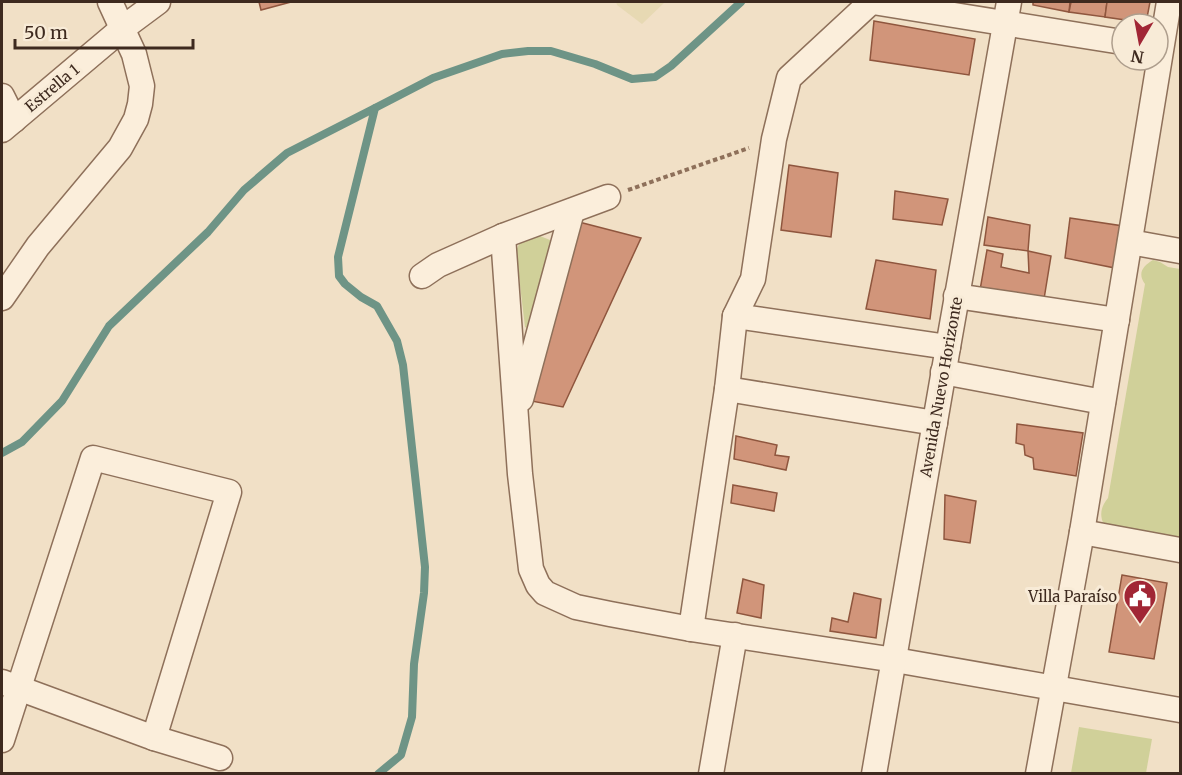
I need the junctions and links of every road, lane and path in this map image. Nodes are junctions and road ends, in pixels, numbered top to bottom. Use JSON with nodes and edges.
{"nodes":[{"id":1,"x":110,"y":2,"type":"edge"},
{"id":2,"x":159,"y":2,"type":"edge"},
{"id":3,"x":872,"y":2,"type":"edge"},
{"id":4,"x":1007,"y":13,"type":"edge"},
{"id":5,"x":123,"y":28,"type":"junction"},
{"id":6,"x":1110,"y":39,"type":"edge"},
{"id":7,"x":1163,"y":72,"type":"edge"},
{"id":8,"x":2,"y":96,"type":"edge"},
{"id":9,"x":8,"y":125,"type":"edge"},
{"id":10,"x":774,"y":139,"type":"junction"},
{"id":11,"x":608,"y":197,"type":"joint"},
{"id":12,"x":572,"y":211,"type":"junction"},
{"id":13,"x":503,"y":236,"type":"junction"},
{"id":14,"x":1130,"y":242,"type":"junction"},
{"id":15,"x":1180,"y":251,"type":"edge"},
{"id":16,"x":422,"y":276,"type":"dead end"},
{"id":17,"x":956,"y":296,"type":"junction"},
{"id":18,"x":2,"y":298,"type":"edge"},
{"id":19,"x":735,"y":316,"type":"junction"},
{"id":20,"x":1117,"y":320,"type":"junction"},
{"id":21,"x":948,"y":346,"type":"junction"},
{"id":22,"x":943,"y":372,"type":"junction"},
{"id":23,"x":727,"y":389,"type":"junction"},
{"id":24,"x":1103,"y":402,"type":"junction"},
{"id":25,"x":516,"y":416,"type":"junction"},
{"id":26,"x":935,"y":423,"type":"junction"},
{"id":27,"x":1082,"y":532,"type":"junction"},
{"id":28,"x":1180,"y":550,"type":"edge"},
{"id":29,"x":691,"y":629,"type":"junction"},
{"id":30,"x":735,"y":635,"type":"junction"},
{"id":31,"x":895,"y":660,"type":"junction"},
{"id":32,"x":10,"y":685,"type":"edge"},
{"id":33,"x":1054,"y":688,"type":"junction"},
{"id":34,"x":1180,"y":710,"type":"edge"},
{"id":35,"x":154,"y":738,"type":"junction"},
{"id":36,"x":2,"y":740,"type":"edge"},
{"id":37,"x":220,"y":758,"type":"dead end"},
{"id":38,"x":711,"y":774,"type":"edge"},
{"id":39,"x":874,"y":774,"type":"edge"},
{"id":40,"x":1038,"y":774,"type":"edge"}],
"edges":[{"from":1,"to":5,"type":"street"},
{"from":2,"to":5,"type":"street","name":"Estrella 1"},
{"from":3,"to":4,"type":"street"},
{"from":3,"to":10,"type":"street"},
{"from":4,"to":6,"type":"street"},
{"from":4,"to":17,"type":"street","name":"Avenida Nuevo Horizonte"},
{"from":5,"to":9,"type":"street","name":"Estrella 1"},
{"from":5,"to":18,"type":"street"},
{"from":7,"to":14,"type":"street"},
{"from":8,"to":9,"type":"street"},
{"from":10,"to":11,"type":"path"},
{"from":10,"to":19,"type":"street"},
{"from":11,"to":12,"type":"street"},
{"from":12,"to":13,"type":"street"},
{"from":12,"to":25,"type":"street"},
{"from":13,"to":16,"type":"street"},
{"from":13,"to":25,"type":"street"},
{"from":14,"to":15,"type":"street"},
{"from":14,"to":20,"type":"street"},
{"from":17,"to":20,"type":"street"},
{"from":17,"to":21,"type":"street","name":"Avenida Nuevo Horizonte"},
{"from":19,"to":21,"type":"street"},
{"from":19,"to":23,"type":"street"},
{"from":20,"to":24,"type":"street"},
{"from":21,"to":22,"type":"street","name":"Avenida Nuevo Horizonte"},
{"from":22,"to":24,"type":"street"},
{"from":22,"to":26,"type":"street","name":"Avenida Nuevo Horizonte"},
{"from":23,"to":26,"type":"street"},
{"from":23,"to":29,"type":"street"},
{"from":24,"to":27,"type":"street"},
{"from":25,"to":29,"type":"street"},
{"from":26,"to":31,"type":"street","name":"Avenida Nuevo Horizonte"},
{"from":27,"to":28,"type":"street"},
{"from":27,"to":33,"type":"street"},
{"from":29,"to":30,"type":"street"},
{"from":30,"to":31,"type":"street"},
{"from":30,"to":38,"type":"street"},
{"from":31,"to":33,"type":"street"},
{"from":31,"to":39,"type":"street","name":"Avenida Nuevo Horizonte"},
{"from":32,"to":35,"type":"street"},
{"from":32,"to":35,"type":"street"},
{"from":32,"to":36,"type":"street"},
{"from":33,"to":34,"type":"street"},
{"from":33,"to":40,"type":"street"},
{"from":35,"to":37,"type":"street"}]}
